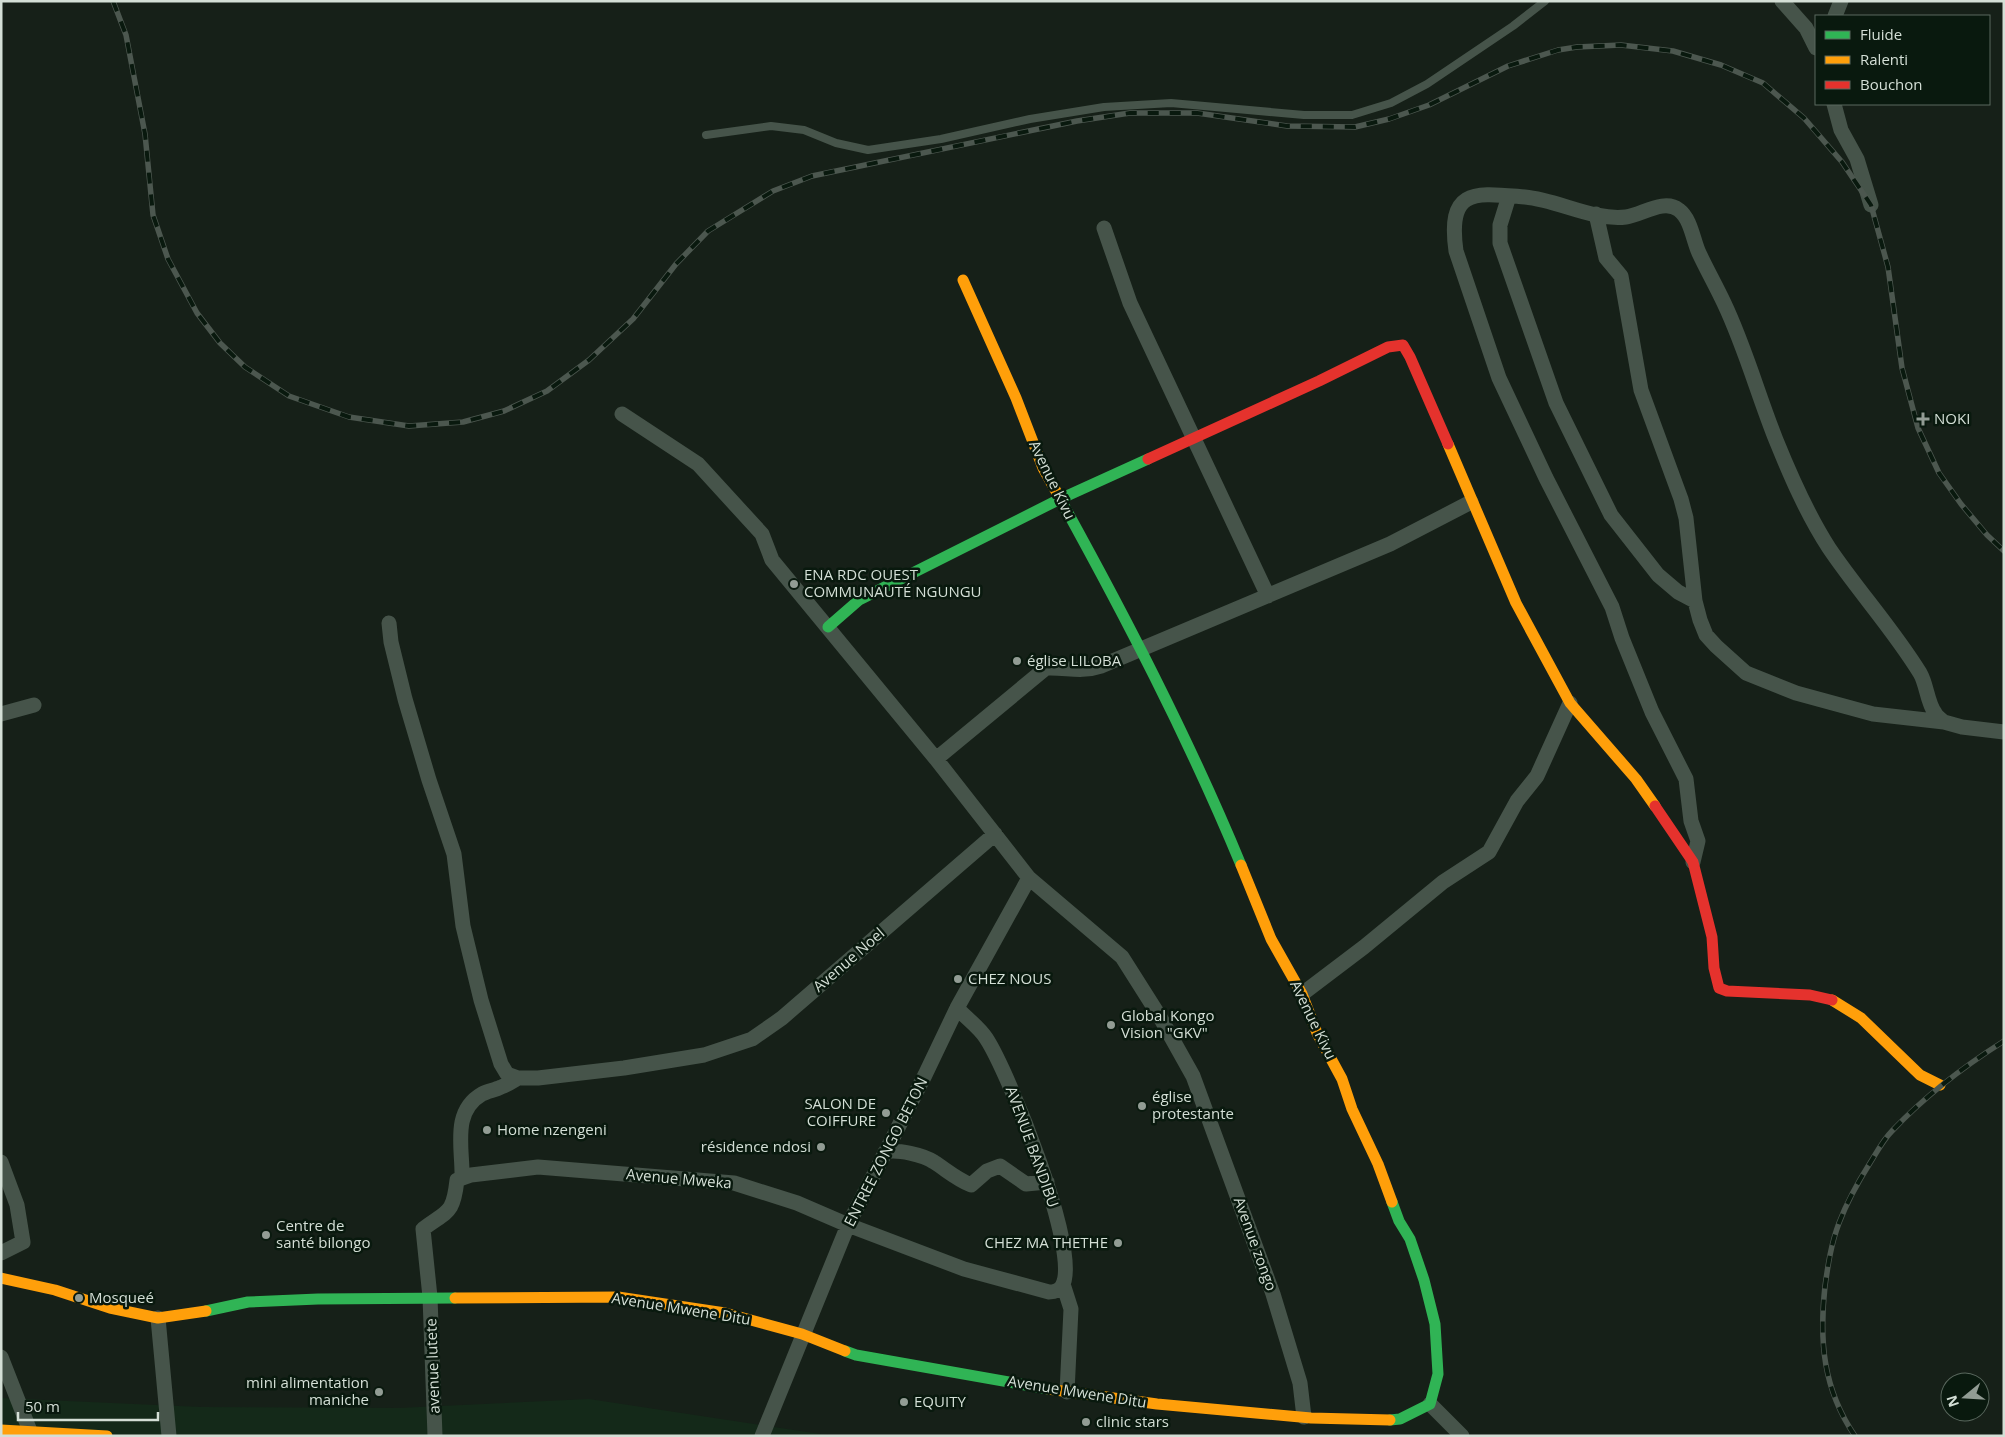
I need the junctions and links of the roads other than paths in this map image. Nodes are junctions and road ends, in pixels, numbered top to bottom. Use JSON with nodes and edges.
{"nodes":[{"id":1,"x":1546,"y":1,"type":"edge"},
{"id":2,"x":1782,"y":1,"type":"edge"},
{"id":3,"x":1841,"y":1,"type":"edge"},
{"id":4,"x":1835,"y":15,"type":"edge"},
{"id":5,"x":1815,"y":46,"type":"edge"},
{"id":6,"x":1834,"y":105,"type":"edge"},
{"id":7,"x":706,"y":135,"type":"dead end"},
{"id":8,"x":1509,"y":196,"type":"junction"},
{"id":9,"x":1871,"y":205,"type":"dead end"},
{"id":10,"x":1596,"y":214,"type":"junction"},
{"id":11,"x":1104,"y":228,"type":"dead end"},
{"id":12,"x":963,"y":280,"type":"dead end"},
{"id":13,"x":622,"y":414,"type":"dead end"},
{"id":14,"x":1193,"y":437,"type":"junction"},
{"id":15,"x":1060,"y":499,"type":"junction"},
{"id":16,"x":1471,"y":502,"type":"junction"},
{"id":17,"x":1268,"y":596,"type":"junction"},
{"id":18,"x":1695,"y":601,"type":"junction"},
{"id":19,"x":389,"y":623,"type":"dead end"},
{"id":20,"x":828,"y":627,"type":"junction"},
{"id":21,"x":1139,"y":649,"type":"junction"},
{"id":22,"x":1570,"y":703,"type":"junction"},
{"id":23,"x":34,"y":705,"type":"dead end"},
{"id":24,"x":1,"y":714,"type":"edge"},
{"id":25,"x":1944,"y":722,"type":"junction"},
{"id":26,"x":2004,"y":732,"type":"edge"},
{"id":27,"x":936,"y":759,"type":"junction"},
{"id":28,"x":995,"y":834,"type":"junction"},
{"id":29,"x":1693,"y":862,"type":"junction"},
{"id":30,"x":1029,"y":878,"type":"junction"},
{"id":31,"x":1302,"y":994,"type":"junction"},
{"id":32,"x":957,"y":1008,"type":"junction"},
{"id":33,"x":518,"y":1078,"type":"junction"},
{"id":34,"x":1940,"y":1085,"type":"dead end"},
{"id":35,"x":885,"y":1152,"type":"junction"},
{"id":36,"x":1,"y":1162,"type":"edge"},
{"id":37,"x":466,"y":1176,"type":"junction"},
{"id":38,"x":1046,"y":1182,"type":"junction"},
{"id":39,"x":848,"y":1225,"type":"junction"},
{"id":40,"x":1,"y":1253,"type":"edge"},
{"id":41,"x":1,"y":1278,"type":"edge"},
{"id":42,"x":1063,"y":1284,"type":"junction"},
{"id":43,"x":430,"y":1297,"type":"junction"},
{"id":44,"x":158,"y":1318,"type":"junction"},
{"id":45,"x":802,"y":1334,"type":"junction"},
{"id":46,"x":1,"y":1357,"type":"edge"},
{"id":47,"x":1067,"y":1392,"type":"junction"},
{"id":48,"x":1430,"y":1404,"type":"junction"},
{"id":49,"x":1304,"y":1417,"type":"junction"},
{"id":50,"x":1,"y":1430,"type":"edge"},
{"id":51,"x":30,"y":1433,"type":"edge"},
{"id":52,"x":107,"y":1436,"type":"edge"},
{"id":53,"x":169,"y":1436,"type":"edge"},
{"id":54,"x":436,"y":1436,"type":"edge"},
{"id":55,"x":762,"y":1436,"type":"edge"},
{"id":56,"x":1462,"y":1436,"type":"edge"}],
"edges":[{"from":1,"to":7,"type":"lane"},
{"from":2,"to":5,"type":"street"},
{"from":3,"to":4,"type":"street"},
{"from":6,"to":9,"type":"street"},
{"from":8,"to":10,"type":"street"},
{"from":8,"to":18,"type":"street"},
{"from":8,"to":29,"type":"street"},
{"from":10,"to":18,"type":"street"},
{"from":10,"to":25,"type":"street"},
{"from":11,"to":14,"type":"street"},
{"from":12,"to":15,"type":"main road","name":"Avenue Kivu"},
{"from":13,"to":20,"type":"street","name":"Avenue zongo"},
{"from":14,"to":15,"type":"main road"},
{"from":14,"to":16,"type":"main road"},
{"from":14,"to":17,"type":"street"},
{"from":15,"to":20,"type":"main road"},
{"from":15,"to":21,"type":"main road","name":"Avenue Kivu"},
{"from":16,"to":17,"type":"street"},
{"from":16,"to":22,"type":"main road"},
{"from":17,"to":21,"type":"street"},
{"from":18,"to":25,"type":"street"},
{"from":19,"to":33,"type":"street"},
{"from":20,"to":27,"type":"street","name":"Avenue zongo"},
{"from":21,"to":27,"type":"street"},
{"from":21,"to":31,"type":"main road","name":"Avenue Kivu"},
{"from":22,"to":29,"type":"main road"},
{"from":22,"to":31,"type":"street"},
{"from":23,"to":24,"type":"street"},
{"from":25,"to":26,"type":"street"},
{"from":27,"to":28,"type":"street","name":"Avenue zongo"},
{"from":28,"to":30,"type":"street","name":"Avenue zongo"},
{"from":28,"to":33,"type":"street","name":"Avenue Noel"},
{"from":29,"to":34,"type":"main road"},
{"from":30,"to":32,"type":"street","name":"ENTREE ZONGO BETON"},
{"from":30,"to":49,"type":"street","name":"Avenue zongo"},
{"from":31,"to":48,"type":"main road","name":"Avenue Kivu"},
{"from":32,"to":35,"type":"street","name":"ENTREE ZONGO BETON"},
{"from":32,"to":38,"type":"street","name":"AVENUE BANDIBU"},
{"from":33,"to":37,"type":"street"},
{"from":35,"to":38,"type":"street"},
{"from":35,"to":39,"type":"street","name":"ENTREE ZONGO BETON"},
{"from":36,"to":40,"type":"street"},
{"from":37,"to":39,"type":"street","name":"Avenue Mweka"},
{"from":37,"to":43,"type":"street","name":"avenue lutete"},
{"from":38,"to":42,"type":"street","name":"AVENUE BANDIBU"},
{"from":39,"to":42,"type":"street","name":"Avenue Mweka"},
{"from":39,"to":45,"type":"street","name":"ENTREE ZONGO BETON"},
{"from":41,"to":44,"type":"main road","name":"Avenue Mwene Ditu"},
{"from":42,"to":47,"type":"street","name":"AVENUE BANDIBU"},
{"from":43,"to":44,"type":"main road","name":"Avenue Mwene Ditu"},
{"from":43,"to":45,"type":"main road","name":"Avenue Mwene Ditu"},
{"from":43,"to":54,"type":"street","name":"avenue lutete"},
{"from":44,"to":53,"type":"street"},
{"from":45,"to":47,"type":"main road","name":"Avenue Mwene Ditu"},
{"from":45,"to":55,"type":"street","name":"ENTREE ZONGO BETON"},
{"from":46,"to":51,"type":"street"},
{"from":47,"to":49,"type":"main road","name":"Avenue Mwene Ditu"},
{"from":48,"to":49,"type":"main road","name":"Avenue Mwene Ditu"},
{"from":48,"to":56,"type":"street"},
{"from":50,"to":51,"type":"main road"},
{"from":51,"to":52,"type":"main road"}]}
